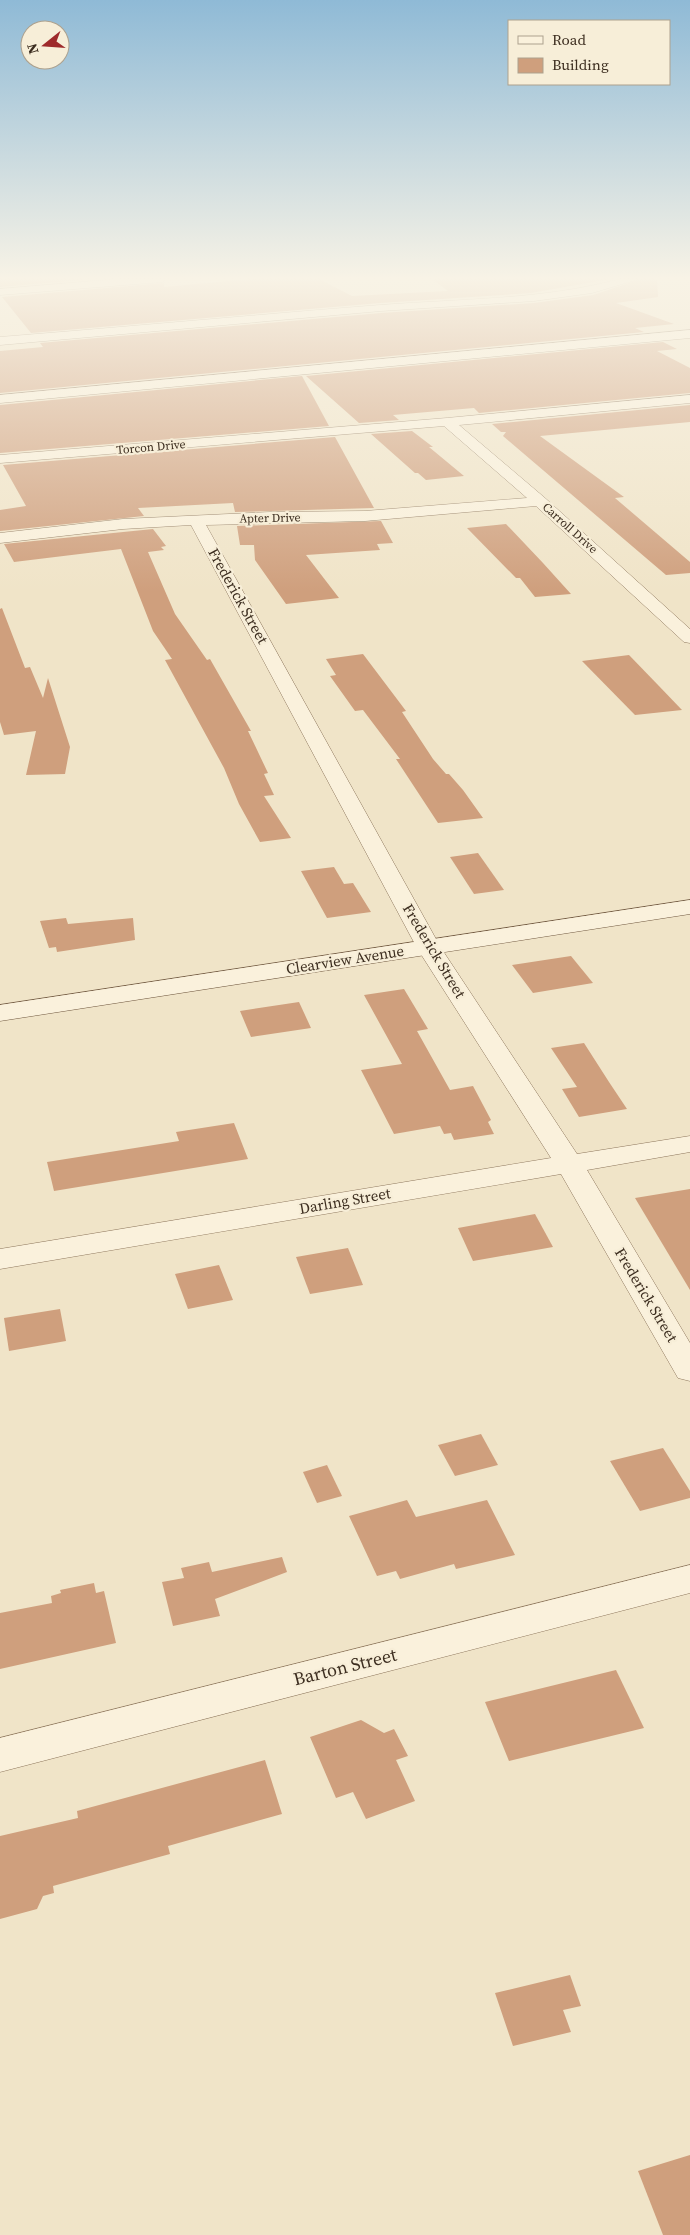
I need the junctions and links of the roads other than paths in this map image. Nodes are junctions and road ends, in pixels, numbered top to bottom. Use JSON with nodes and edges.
{"nodes":[{"id":1,"x":167,"y":383,"type":"edge"},
{"id":2,"x":0,"y":399,"type":"edge"},
{"id":3,"x":690,"y":399,"type":"edge"},
{"id":4,"x":447,"y":422,"type":"junction"},
{"id":5,"x":0,"y":459,"type":"edge"},
{"id":6,"x":540,"y":501,"type":"junction"},
{"id":7,"x":196,"y":520,"type":"junction"},
{"id":8,"x":0,"y":538,"type":"edge"},
{"id":9,"x":690,"y":638,"type":"edge"},
{"id":10,"x":690,"y":907,"type":"edge"},
{"id":11,"x":430,"y":948,"type":"junction"},
{"id":12,"x":0,"y":1013,"type":"edge"},
{"id":13,"x":690,"y":1144,"type":"edge"},
{"id":14,"x":568,"y":1164,"type":"junction"},
{"id":15,"x":0,"y":1259,"type":"edge"},
{"id":16,"x":690,"y":1370,"type":"edge"},
{"id":17,"x":690,"y":1579,"type":"edge"},
{"id":18,"x":0,"y":1755,"type":"edge"}],
"edges":[{"from":1,"to":2,"type":"street"},
{"from":3,"to":4,"type":"street","name":"Torcon Drive"},
{"from":4,"to":5,"type":"street","name":"Torcon Drive"},
{"from":4,"to":6,"type":"street","name":"Carroll Drive"},
{"from":6,"to":7,"type":"street","name":"Apter Drive"},
{"from":6,"to":9,"type":"street","name":"Carroll Drive"},
{"from":7,"to":8,"type":"street","name":"Apter Drive"},
{"from":7,"to":11,"type":"street","name":"Frederick Street"},
{"from":10,"to":11,"type":"street","name":"Clearview Avenue"},
{"from":11,"to":12,"type":"street","name":"Clearview Avenue"},
{"from":11,"to":14,"type":"street","name":"Frederick Street"},
{"from":13,"to":14,"type":"street","name":"Darling Street"},
{"from":14,"to":15,"type":"street","name":"Darling Street"},
{"from":14,"to":16,"type":"street","name":"Frederick Street"},
{"from":17,"to":18,"type":"street","name":"Barton Street"}]}
